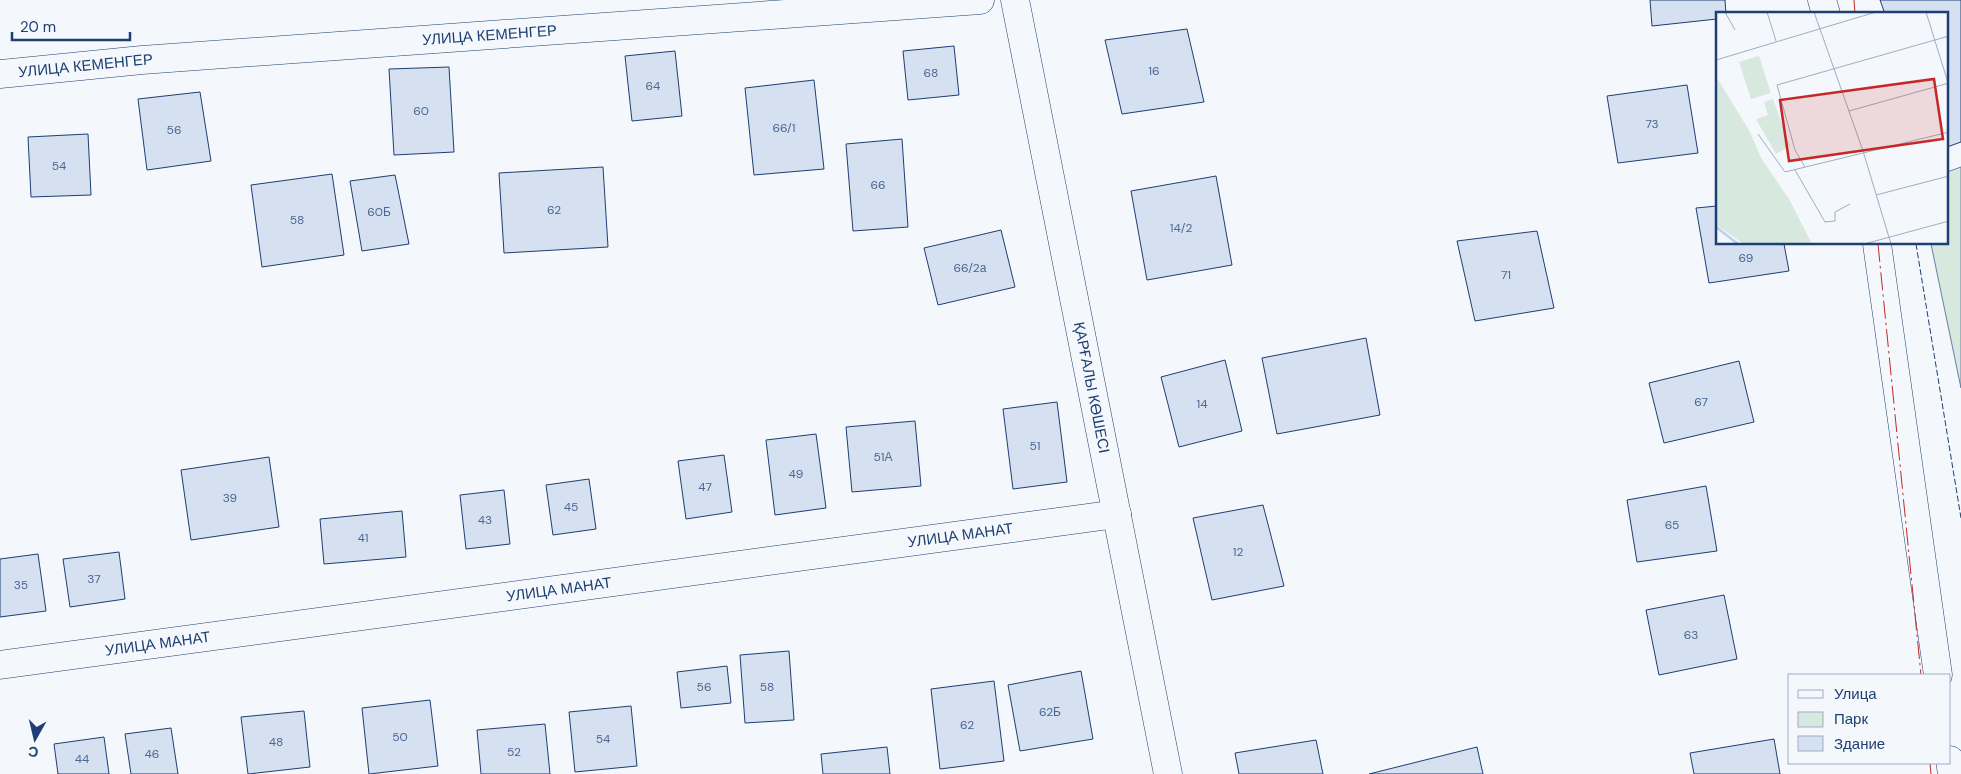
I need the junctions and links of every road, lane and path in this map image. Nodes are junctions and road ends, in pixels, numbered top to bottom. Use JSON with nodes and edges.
{"nodes":[{"id":1,"x":980,"y":0,"type":"edge"},
{"id":2,"x":1015,"y":0,"type":"edge"},
{"id":3,"x":0,"y":74,"type":"edge"},
{"id":4,"x":1877,"y":245,"type":"edge"},
{"id":5,"x":1117,"y":514,"type":"junction"},
{"id":6,"x":0,"y":665,"type":"edge"},
{"id":7,"x":1938,"y":674,"type":"edge"},
{"id":8,"x":1168,"y":774,"type":"edge"}],
"edges":[{"from":1,"to":3,"type":"street","name":"УЛИЦА КЕМЕНГЕР"},
{"from":2,"to":5,"type":"street","name":"ҚАРҒАЛЫ КӨШЕСІ"},
{"from":4,"to":7,"type":"street"},
{"from":5,"to":6,"type":"street","name":"УЛИЦА МАНАТ"},
{"from":5,"to":8,"type":"street","name":"ҚАРҒАЛЫ КӨШЕСІ"}]}
